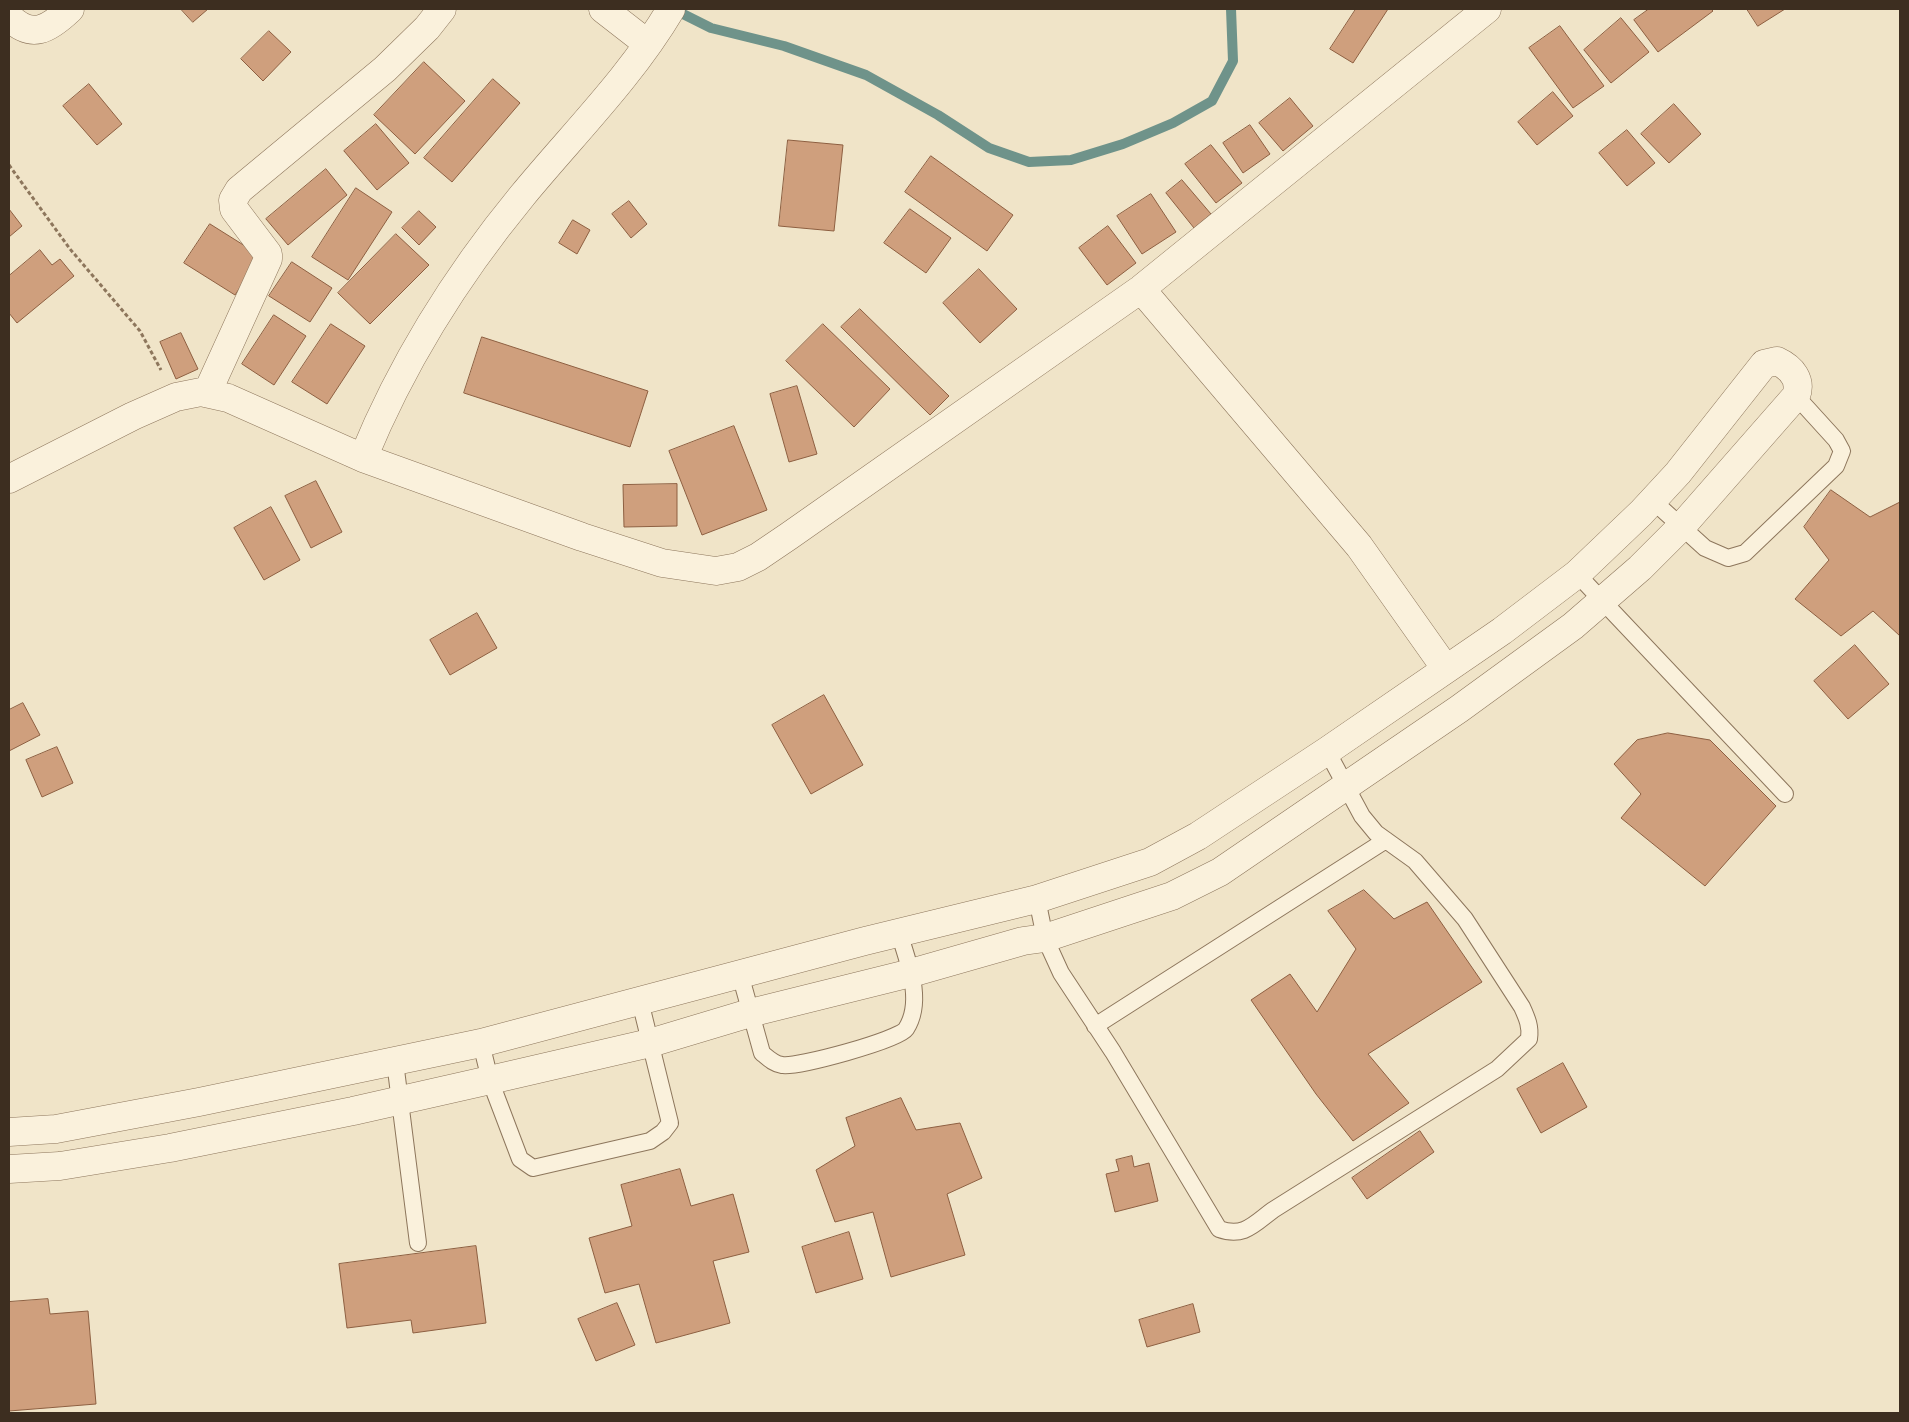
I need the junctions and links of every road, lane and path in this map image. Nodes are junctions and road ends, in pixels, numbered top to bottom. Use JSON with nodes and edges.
{"nodes":[{"id":1,"x":70,"y":9,"type":"edge"},
{"id":2,"x":442,"y":9,"type":"edge"},
{"id":3,"x":603,"y":9,"type":"edge"},
{"id":4,"x":1487,"y":9,"type":"edge"},
{"id":5,"x":9,"y":17,"type":"edge"},
{"id":6,"x":660,"y":27,"type":"edge"},
{"id":7,"x":9,"y":164,"type":"edge"},
{"id":8,"x":1141,"y":289,"type":"junction"},
{"id":9,"x":207,"y":393,"type":"junction"},
{"id":10,"x":1796,"y":396,"type":"junction"},
{"id":11,"x":176,"y":397,"type":"junction"},
{"id":12,"x":363,"y":458,"type":"junction"},
{"id":13,"x":9,"y":479,"type":"edge"},
{"id":14,"x":1652,"y":500,"type":"junction"},
{"id":15,"x":1682,"y":526,"type":"junction"},
{"id":16,"x":1576,"y":574,"type":"junction"},
{"id":17,"x":1603,"y":600,"type":"junction"},
{"id":18,"x":1502,"y":631,"type":"junction"},
{"id":19,"x":1523,"y":662,"type":"junction"},
{"id":20,"x":1446,"y":669,"type":"junction"},
{"id":21,"x":1327,"y":751,"type":"junction"},
{"id":22,"x":1345,"y":787,"type":"junction"},
{"id":23,"x":1785,"y":794,"type":"dead end"},
{"id":24,"x":1386,"y":840,"type":"junction"},
{"id":25,"x":1037,"y":899,"type":"junction"},
{"id":26,"x":899,"y":933,"type":"junction"},
{"id":27,"x":1045,"y":938,"type":"junction"},
{"id":28,"x":911,"y":973,"type":"junction"},
{"id":29,"x":740,"y":974,"type":"junction"},
{"id":30,"x":640,"y":1001,"type":"junction"},
{"id":31,"x":750,"y":1013,"type":"junction"},
{"id":32,"x":1096,"y":1026,"type":"junction"},
{"id":33,"x":481,"y":1043,"type":"junction"},
{"id":34,"x":650,"y":1043,"type":"junction"},
{"id":35,"x":395,"y":1062,"type":"junction"},
{"id":36,"x":490,"y":1080,"type":"junction"},
{"id":37,"x":400,"y":1101,"type":"junction"},
{"id":38,"x":56,"y":1129,"type":"junction"},
{"id":39,"x":9,"y":1132,"type":"edge"},
{"id":40,"x":60,"y":1166,"type":"junction"},
{"id":41,"x":9,"y":1168,"type":"edge"},
{"id":42,"x":418,"y":1243,"type":"dead end"}],
"edges":[{"from":1,"to":5,"type":"street"},
{"from":2,"to":9,"type":"street"},
{"from":3,"to":6,"type":"street"},
{"from":4,"to":8,"type":"street"},
{"from":6,"to":12,"type":"street"},
{"from":7,"to":11,"type":"path"},
{"from":8,"to":12,"type":"street"},
{"from":8,"to":20,"type":"street"},
{"from":9,"to":11,"type":"street"},
{"from":9,"to":12,"type":"street"},
{"from":10,"to":14,"type":"street"},
{"from":10,"to":15,"type":"street"},
{"from":10,"to":15,"type":"lane"},
{"from":11,"to":13,"type":"street"},
{"from":14,"to":15,"type":"lane"},
{"from":14,"to":16,"type":"street"},
{"from":15,"to":17,"type":"street"},
{"from":16,"to":17,"type":"lane"},
{"from":16,"to":18,"type":"street"},
{"from":17,"to":19,"type":"street"},
{"from":17,"to":23,"type":"lane"},
{"from":18,"to":19,"type":"street"},
{"from":18,"to":20,"type":"street"},
{"from":19,"to":22,"type":"street"},
{"from":20,"to":21,"type":"street"},
{"from":21,"to":22,"type":"lane"},
{"from":21,"to":25,"type":"street"},
{"from":22,"to":24,"type":"lane"},
{"from":22,"to":27,"type":"street"},
{"from":24,"to":32,"type":"lane"},
{"from":24,"to":32,"type":"lane"},
{"from":25,"to":26,"type":"street"},
{"from":25,"to":27,"type":"lane"},
{"from":26,"to":28,"type":"lane"},
{"from":26,"to":29,"type":"street"},
{"from":27,"to":28,"type":"street"},
{"from":27,"to":32,"type":"lane"},
{"from":28,"to":31,"type":"street"},
{"from":28,"to":31,"type":"lane"},
{"from":29,"to":30,"type":"street"},
{"from":29,"to":31,"type":"lane"},
{"from":30,"to":33,"type":"street"},
{"from":30,"to":34,"type":"lane"},
{"from":31,"to":34,"type":"street"},
{"from":33,"to":35,"type":"street"},
{"from":33,"to":36,"type":"lane"},
{"from":34,"to":36,"type":"street"},
{"from":34,"to":36,"type":"lane"},
{"from":35,"to":37,"type":"lane"},
{"from":35,"to":38,"type":"street"},
{"from":36,"to":37,"type":"street"},
{"from":37,"to":40,"type":"street"},
{"from":37,"to":42,"type":"lane"},
{"from":38,"to":39,"type":"street"},
{"from":38,"to":40,"type":"street"},
{"from":40,"to":41,"type":"street"}]}
